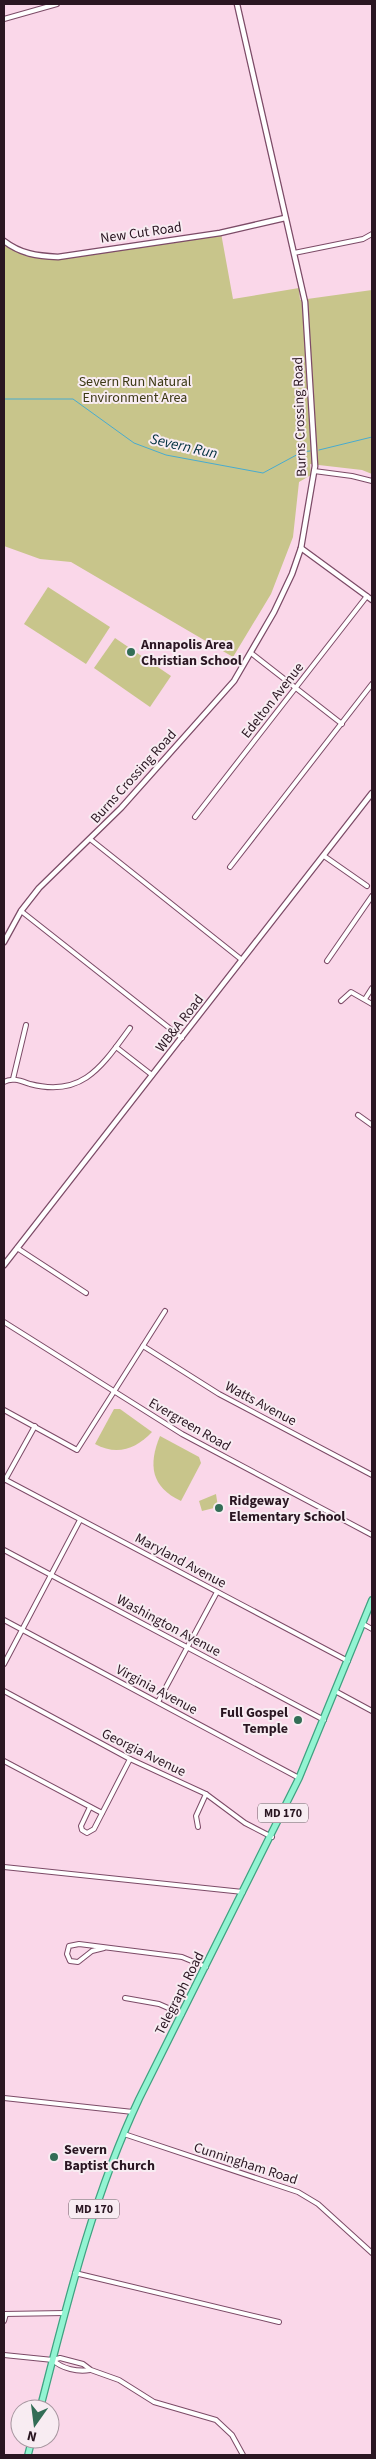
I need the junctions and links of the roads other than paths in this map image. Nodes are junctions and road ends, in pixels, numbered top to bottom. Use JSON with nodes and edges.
{"nodes":[{"id":1,"x":57,"y":4,"type":"edge"},
{"id":2,"x":237,"y":4,"type":"edge"},
{"id":3,"x":4,"y":19,"type":"edge"},
{"id":4,"x":284,"y":218,"type":"junction"},
{"id":5,"x":372,"y":234,"type":"edge"},
{"id":6,"x":4,"y":241,"type":"edge"},
{"id":7,"x":294,"y":253,"type":"junction"},
{"id":8,"x":314,"y":471,"type":"junction"},
{"id":9,"x":372,"y":481,"type":"edge"},
{"id":10,"x":301,"y":548,"type":"junction"},
{"id":11,"x":367,"y":596,"type":"junction"},
{"id":12,"x":372,"y":600,"type":"edge"},
{"id":13,"x":251,"y":653,"type":"junction"},
{"id":14,"x":372,"y":684,"type":"edge"},
{"id":15,"x":296,"y":688,"type":"junction"},
{"id":16,"x":342,"y":724,"type":"junction"},
{"id":17,"x":372,"y":793,"type":"edge"},
{"id":18,"x":195,"y":817,"type":"dead end"},
{"id":19,"x":90,"y":838,"type":"junction"},
{"id":20,"x":324,"y":856,"type":"junction"},
{"id":21,"x":230,"y":867,"type":"dead end"},
{"id":22,"x":367,"y":886,"type":"dead end"},
{"id":23,"x":372,"y":896,"type":"edge"},
{"id":24,"x":21,"y":911,"type":"junction"},
{"id":25,"x":4,"y":942,"type":"edge"},
{"id":26,"x":242,"y":960,"type":"junction"},
{"id":27,"x":328,"y":961,"type":"dead end"},
{"id":28,"x":372,"y":988,"type":"edge"},
{"id":29,"x":365,"y":999,"type":"junction"},
{"id":30,"x":340,"y":1001,"type":"dead end"},
{"id":31,"x":372,"y":1004,"type":"edge"},
{"id":32,"x":26,"y":1025,"type":"dead end"},
{"id":33,"x":130,"y":1028,"type":"dead end"},
{"id":34,"x":182,"y":1038,"type":"junction"},
{"id":35,"x":116,"y":1047,"type":"junction"},
{"id":36,"x":152,"y":1075,"type":"junction"},
{"id":37,"x":13,"y":1079,"type":"junction"},
{"id":38,"x":4,"y":1082,"type":"edge"},
{"id":39,"x":358,"y":1116,"type":"dead end"},
{"id":40,"x":372,"y":1125,"type":"edge"},
{"id":41,"x":18,"y":1248,"type":"junction"},
{"id":42,"x":4,"y":1266,"type":"edge"},
{"id":43,"x":86,"y":1293,"type":"dead end"},
{"id":44,"x":165,"y":1311,"type":"dead end"},
{"id":45,"x":4,"y":1322,"type":"edge"},
{"id":46,"x":143,"y":1346,"type":"junction"},
{"id":47,"x":114,"y":1392,"type":"junction"},
{"id":48,"x":4,"y":1410,"type":"edge"},
{"id":49,"x":35,"y":1426,"type":"junction"},
{"id":50,"x":372,"y":1474,"type":"edge"},
{"id":51,"x":4,"y":1480,"type":"edge"},
{"id":52,"x":80,"y":1520,"type":"junction"},
{"id":53,"x":372,"y":1535,"type":"edge"},
{"id":54,"x":4,"y":1550,"type":"edge"},
{"id":55,"x":52,"y":1575,"type":"junction"},
{"id":56,"x":217,"y":1592,"type":"junction"},
{"id":57,"x":372,"y":1600,"type":"edge"},
{"id":58,"x":4,"y":1620,"type":"edge"},
{"id":59,"x":362,"y":1624,"type":"junction"},
{"id":60,"x":372,"y":1629,"type":"edge"},
{"id":61,"x":23,"y":1630,"type":"junction"},
{"id":62,"x":187,"y":1647,"type":"junction"},
{"id":63,"x":348,"y":1661,"type":"junction"},
{"id":64,"x":4,"y":1664,"type":"edge"},
{"id":65,"x":4,"y":1691,"type":"edge"},
{"id":66,"x":336,"y":1691,"type":"junction"},
{"id":67,"x":158,"y":1702,"type":"junction"},
{"id":68,"x":372,"y":1711,"type":"edge"},
{"id":69,"x":324,"y":1720,"type":"junction"},
{"id":70,"x":130,"y":1759,"type":"junction"},
{"id":71,"x":4,"y":1761,"type":"edge"},
{"id":72,"x":299,"y":1778,"type":"junction"},
{"id":73,"x":206,"y":1794,"type":"junction"},
{"id":74,"x":90,"y":1807,"type":"junction"},
{"id":75,"x":102,"y":1813,"type":"junction"},
{"id":76,"x":198,"y":1827,"type":"dead end"},
{"id":77,"x":272,"y":1837,"type":"junction"},
{"id":78,"x":4,"y":1867,"type":"edge"},
{"id":79,"x":244,"y":1892,"type":"junction"},
{"id":80,"x":104,"y":1948,"type":"junction"},
{"id":81,"x":206,"y":1967,"type":"junction"},
{"id":82,"x":125,"y":1998,"type":"dead end"},
{"id":83,"x":182,"y":2014,"type":"junction"},
{"id":84,"x":4,"y":2098,"type":"edge"},
{"id":85,"x":133,"y":2112,"type":"junction"},
{"id":86,"x":124,"y":2134,"type":"junction"},
{"id":87,"x":372,"y":2252,"type":"edge"},
{"id":88,"x":75,"y":2273,"type":"junction"},
{"id":89,"x":65,"y":2313,"type":"junction"},
{"id":90,"x":5,"y":2314,"type":"edge"},
{"id":91,"x":4,"y":2321,"type":"edge"},
{"id":92,"x":278,"y":2322,"type":"dead end"},
{"id":93,"x":4,"y":2355,"type":"edge"},
{"id":94,"x":53,"y":2360,"type":"junction"},
{"id":95,"x":91,"y":2370,"type":"junction"},
{"id":96,"x":43,"y":2399,"type":"edge"},
{"id":97,"x":243,"y":2455,"type":"edge"}],
"edges":[{"from":1,"to":3,"type":"street"},
{"from":2,"to":4,"type":"street","name":"Burns Crossing Road"},
{"from":4,"to":6,"type":"street","name":"New Cut Road"},
{"from":4,"to":7,"type":"street","name":"Burns Crossing Road"},
{"from":5,"to":7,"type":"street"},
{"from":7,"to":8,"type":"street","name":"Burns Crossing Road"},
{"from":8,"to":9,"type":"street"},
{"from":8,"to":10,"type":"street","name":"Burns Crossing Road"},
{"from":10,"to":11,"type":"street"},
{"from":10,"to":13,"type":"street","name":"Burns Crossing Road"},
{"from":11,"to":12,"type":"street"},
{"from":11,"to":15,"type":"street","name":"Edelton Avenue"},
{"from":13,"to":15,"type":"street"},
{"from":13,"to":19,"type":"street","name":"Burns Crossing Road"},
{"from":14,"to":16,"type":"street"},
{"from":15,"to":16,"type":"street"},
{"from":15,"to":18,"type":"street","name":"Edelton Avenue"},
{"from":16,"to":21,"type":"street"},
{"from":17,"to":20,"type":"street","name":"WB&A Road"},
{"from":19,"to":24,"type":"street","name":"Burns Crossing Road"},
{"from":19,"to":26,"type":"street"},
{"from":20,"to":22,"type":"street"},
{"from":20,"to":26,"type":"street","name":"WB&A Road"},
{"from":23,"to":27,"type":"street"},
{"from":24,"to":25,"type":"street","name":"Burns Crossing Road"},
{"from":24,"to":34,"type":"street"},
{"from":26,"to":34,"type":"street","name":"WB&A Road"},
{"from":28,"to":29,"type":"street"},
{"from":29,"to":30,"type":"street"},
{"from":29,"to":31,"type":"street"},
{"from":32,"to":37,"type":"street"},
{"from":33,"to":35,"type":"street"},
{"from":34,"to":36,"type":"street","name":"WB&A Road"},
{"from":35,"to":36,"type":"street"},
{"from":35,"to":37,"type":"street"},
{"from":36,"to":41,"type":"street","name":"WB&A Road"},
{"from":37,"to":38,"type":"street"},
{"from":39,"to":40,"type":"street"},
{"from":41,"to":42,"type":"street","name":"WB&A Road"},
{"from":41,"to":43,"type":"street"},
{"from":44,"to":46,"type":"street"},
{"from":45,"to":47,"type":"street","name":"Evergreen Road"},
{"from":46,"to":47,"type":"street"},
{"from":46,"to":50,"type":"street","name":"Watts Avenue"},
{"from":47,"to":49,"type":"street"},
{"from":47,"to":53,"type":"street","name":"Evergreen Road"},
{"from":48,"to":49,"type":"street"},
{"from":49,"to":51,"type":"street"},
{"from":51,"to":52,"type":"street","name":"Maryland Avenue"},
{"from":52,"to":55,"type":"street"},
{"from":52,"to":56,"type":"street","name":"Maryland Avenue"},
{"from":54,"to":55,"type":"street","name":"Washington Avenue"},
{"from":55,"to":61,"type":"street"},
{"from":55,"to":62,"type":"street","name":"Washington Avenue"},
{"from":56,"to":62,"type":"street"},
{"from":56,"to":63,"type":"street","name":"Maryland Avenue"},
{"from":57,"to":59,"type":"main road","name":"Telegraph Road","number":"MD 170"},
{"from":58,"to":61,"type":"street","name":"Virginia Avenue"},
{"from":59,"to":60,"type":"street"},
{"from":59,"to":63,"type":"main road","name":"Telegraph Road","number":"MD 170"},
{"from":61,"to":64,"type":"street"},
{"from":61,"to":67,"type":"street","name":"Virginia Avenue"},
{"from":62,"to":67,"type":"street"},
{"from":62,"to":69,"type":"street","name":"Washington Avenue"},
{"from":63,"to":66,"type":"main road","name":"Telegraph Road","number":"MD 170"},
{"from":65,"to":70,"type":"street","name":"Georgia Avenue"},
{"from":66,"to":68,"type":"street"},
{"from":66,"to":69,"type":"main road","name":"Telegraph Road","number":"MD 170"},
{"from":67,"to":72,"type":"street","name":"Virginia Avenue"},
{"from":69,"to":72,"type":"main road","name":"Telegraph Road","number":"MD 170"},
{"from":70,"to":73,"type":"street","name":"Georgia Avenue"},
{"from":70,"to":75,"type":"street"},
{"from":71,"to":74,"type":"street"},
{"from":72,"to":77,"type":"main road","name":"Telegraph Road","number":"MD 170"},
{"from":73,"to":76,"type":"street"},
{"from":73,"to":77,"type":"street","name":"Georgia Avenue"},
{"from":74,"to":75,"type":"street"},
{"from":74,"to":75,"type":"street"},
{"from":77,"to":79,"type":"main road","name":"Telegraph Road","number":"MD 170"},
{"from":78,"to":79,"type":"street"},
{"from":79,"to":81,"type":"main road","name":"Telegraph Road","number":"MD 170"},
{"from":80,"to":80,"type":"street"},
{"from":80,"to":81,"type":"street"},
{"from":81,"to":83,"type":"main road","name":"Telegraph Road","number":"MD 170"},
{"from":82,"to":83,"type":"street"},
{"from":83,"to":85,"type":"main road","name":"Telegraph Road","number":"MD 170"},
{"from":84,"to":85,"type":"street"},
{"from":85,"to":86,"type":"main road","name":"Telegraph Road","number":"MD 170"},
{"from":86,"to":87,"type":"street","name":"Cunningham Road"},
{"from":86,"to":88,"type":"main road","name":"Telegraph Road","number":"MD 170"},
{"from":88,"to":89,"type":"main road","name":"Telegraph Road","number":"MD 170"},
{"from":88,"to":92,"type":"street"},
{"from":89,"to":90,"type":"street"},
{"from":89,"to":94,"type":"main road","name":"Telegraph Road","number":"MD 170"},
{"from":90,"to":91,"type":"street"},
{"from":93,"to":94,"type":"street"},
{"from":94,"to":95,"type":"street"},
{"from":94,"to":95,"type":"street"},
{"from":94,"to":96,"type":"main road","name":"Telegraph Road","number":"MD 170"},
{"from":95,"to":97,"type":"street"}]}
